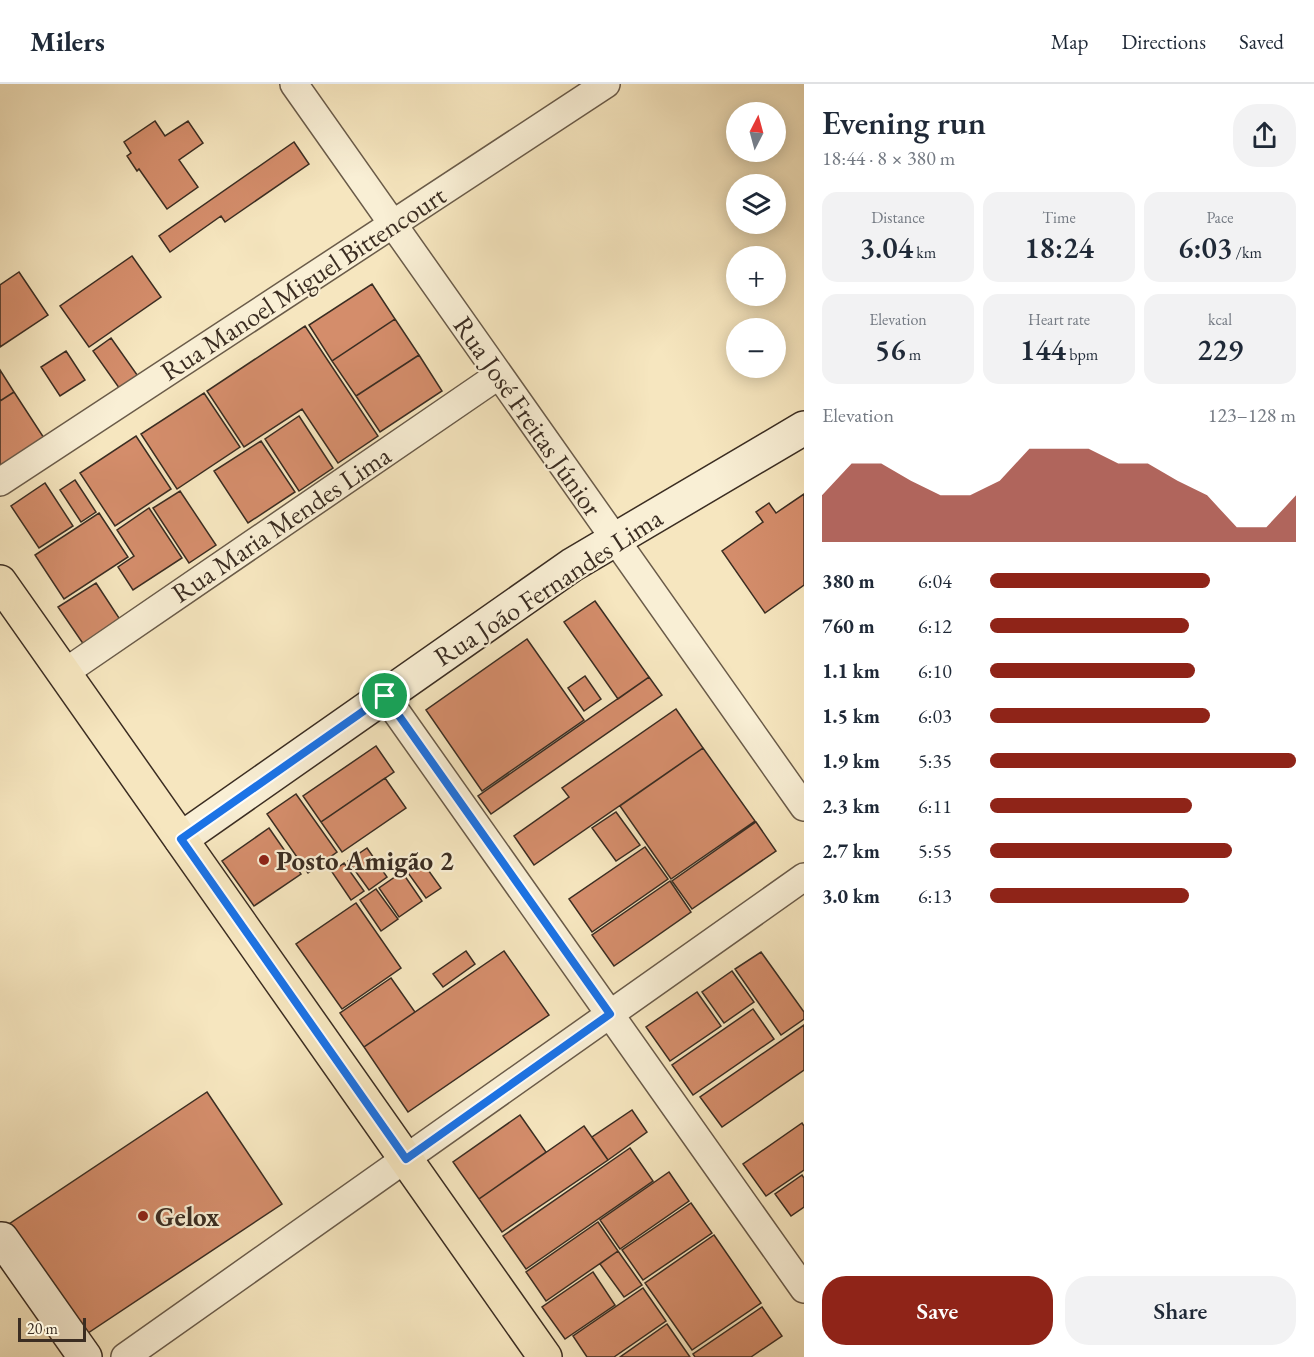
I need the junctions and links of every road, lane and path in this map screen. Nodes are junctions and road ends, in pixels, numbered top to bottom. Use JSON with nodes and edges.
{"nodes":[{"id":1,"x":294,"y":84,"type":"edge"},
{"id":2,"x":606,"y":84,"type":"edge"},
{"id":3,"x":393,"y":224,"type":"junction"},
{"id":4,"x":499,"y":375,"type":"junction"},
{"id":5,"x":804,"y":428,"type":"edge"},
{"id":6,"x":0,"y":482,"type":"edge"},
{"id":7,"x":614,"y":538,"type":"junction"},
{"id":8,"x":0,"y":582,"type":"edge"},
{"id":9,"x":64,"y":673,"type":"junction"},
{"id":10,"x":385,"y":696,"type":"junction"},
{"id":11,"x":804,"y":807,"type":"edge"},
{"id":12,"x":181,"y":839,"type":"junction"},
{"id":13,"x":804,"y":878,"type":"edge"},
{"id":14,"x":610,"y":1014,"type":"junction"},
{"id":15,"x":406,"y":1159,"type":"junction"},
{"id":16,"x":1,"y":1238,"type":"edge"},
{"id":17,"x":804,"y":1289,"type":"edge"},
{"id":18,"x":85,"y":1357,"type":"edge"},
{"id":19,"x":125,"y":1357,"type":"edge"},
{"id":20,"x":545,"y":1357,"type":"edge"}],
"edges":[{"from":1,"to":3,"type":"street","name":"Rua José Freitas Júnior"},
{"from":2,"to":3,"type":"street","name":"Rua Manoel Miguel Bittencourt"},
{"from":3,"to":4,"type":"street","name":"Rua José Freitas Júnior"},
{"from":3,"to":6,"type":"street","name":"Rua Manoel Miguel Bittencourt"},
{"from":4,"to":7,"type":"street","name":"Rua José Freitas Júnior"},
{"from":4,"to":9,"type":"street","name":"Rua Maria Mendes Lima"},
{"from":5,"to":7,"type":"street","name":"Rua João Fernandes Lima"},
{"from":7,"to":10,"type":"street","name":"Rua João Fernandes Lima"},
{"from":7,"to":11,"type":"street","name":"Rua José Freitas Júnior"},
{"from":8,"to":9,"type":"main road"},
{"from":9,"to":12,"type":"main road"},
{"from":10,"to":12,"type":"street","name":"Rua João Fernandes Lima"},
{"from":10,"to":14,"type":"street"},
{"from":12,"to":15,"type":"main road"},
{"from":13,"to":14,"type":"street"},
{"from":14,"to":15,"type":"street"},
{"from":14,"to":17,"type":"street"},
{"from":15,"to":19,"type":"street"},
{"from":15,"to":20,"type":"main road"},
{"from":16,"to":18,"type":"street"}]}
